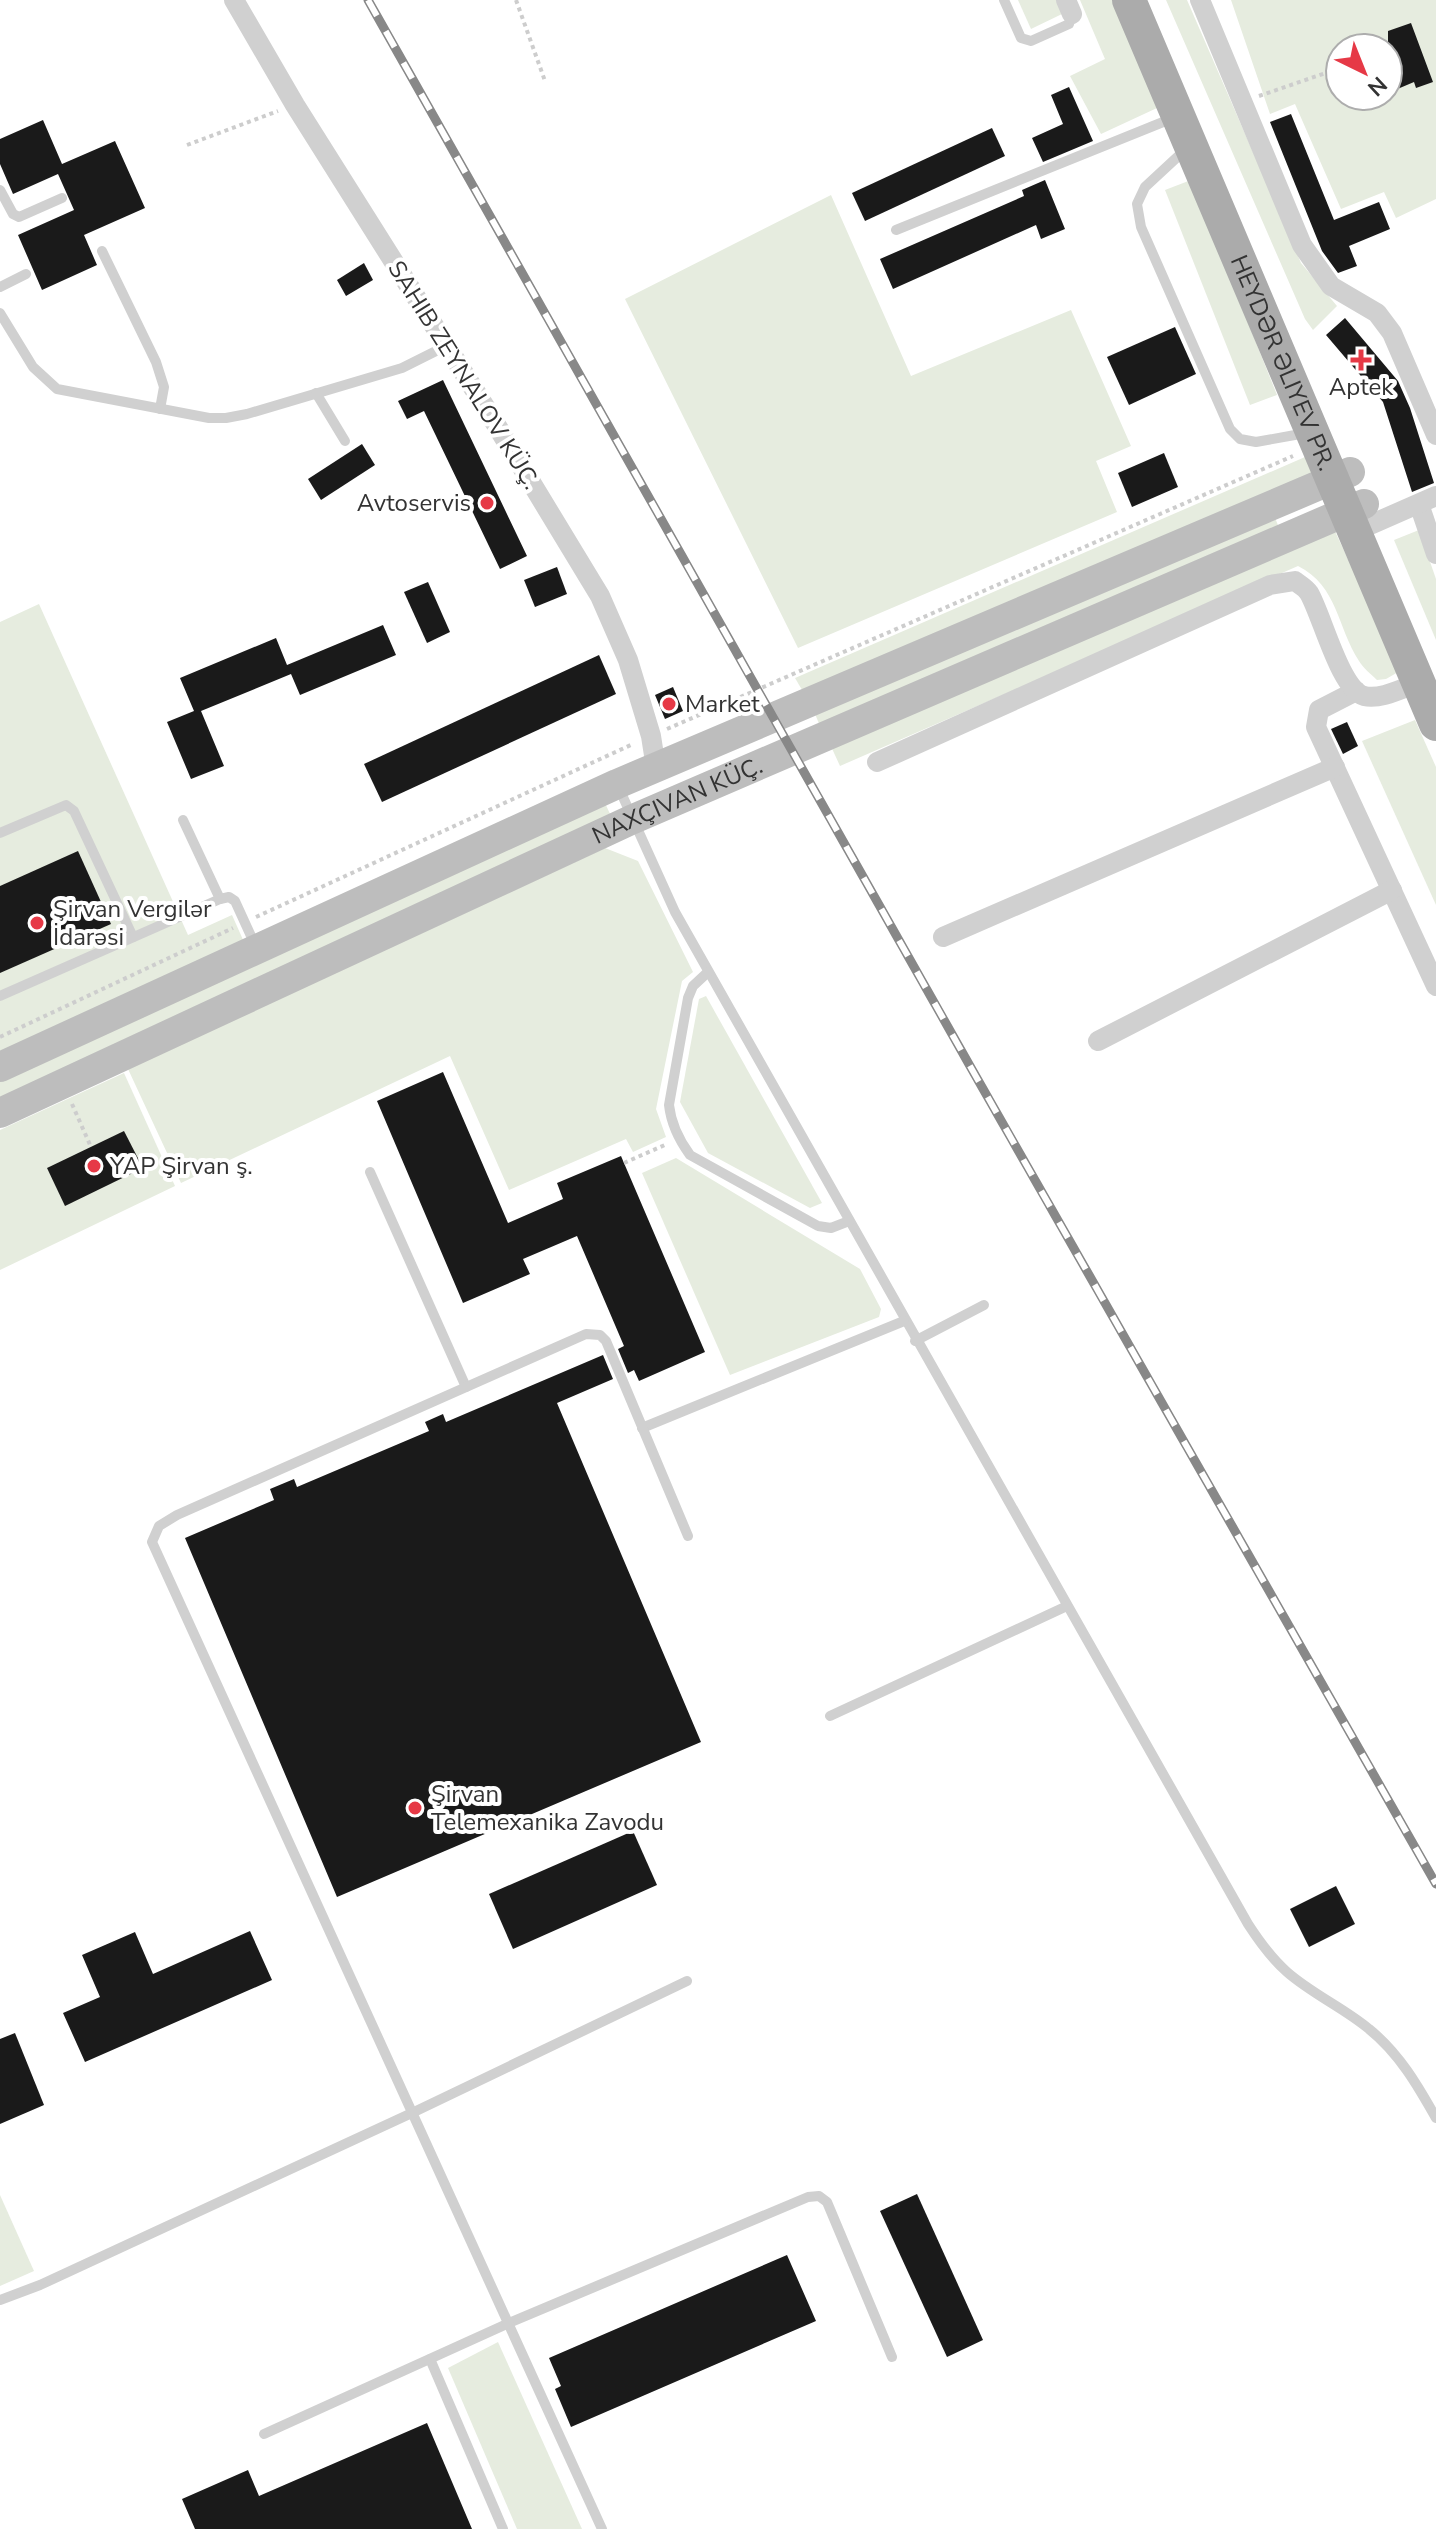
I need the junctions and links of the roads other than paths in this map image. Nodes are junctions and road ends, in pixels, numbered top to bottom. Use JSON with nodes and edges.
{"nodes":[{"id":1,"x":234,"y":0,"type":"edge"},
{"id":2,"x":1004,"y":0,"type":"edge"},
{"id":3,"x":1129,"y":0,"type":"edge"},
{"id":4,"x":1152,"y":0,"type":"edge"},
{"id":5,"x":1200,"y":0,"type":"edge"},
{"id":6,"x":1069,"y":7,"type":"edge"},
{"id":7,"x":1184,"y":130,"type":"junction"},
{"id":8,"x":0,"y":190,"type":"edge"},
{"id":9,"x":62,"y":198,"type":"dead end"},
{"id":10,"x":896,"y":230,"type":"dead end"},
{"id":11,"x":102,"y":251,"type":"dead end"},
{"id":12,"x":26,"y":274,"type":"dead end"},
{"id":13,"x":0,"y":287,"type":"edge"},
{"id":14,"x":0,"y":313,"type":"edge"},
{"id":15,"x":446,"y":346,"type":"junction"},
{"id":16,"x":316,"y":393,"type":"junction"},
{"id":17,"x":160,"y":409,"type":"junction"},
{"id":18,"x":1312,"y":431,"type":"junction"},
{"id":19,"x":1436,"y":435,"type":"edge"},
{"id":20,"x":345,"y":441,"type":"dead end"},
{"id":21,"x":1341,"y":475,"type":"junction"},
{"id":22,"x":1427,"y":500,"type":"edge"},
{"id":23,"x":1360,"y":513,"type":"junction"},
{"id":24,"x":1436,"y":554,"type":"edge"},
{"id":25,"x":1427,"y":679,"type":"edge"},
{"id":26,"x":1356,"y":691,"type":"junction"},
{"id":27,"x":1436,"y":724,"type":"edge"},
{"id":28,"x":877,"y":762,"type":"dead end"},
{"id":29,"x":1335,"y":767,"type":"junction"},
{"id":30,"x":656,"y":768,"type":"junction"},
{"id":31,"x":617,"y":784,"type":"junction"},
{"id":32,"x":183,"y":820,"type":"dead end"},
{"id":33,"x":631,"y":820,"type":"junction"},
{"id":34,"x":0,"y":833,"type":"edge"},
{"id":35,"x":1392,"y":890,"type":"junction"},
{"id":36,"x":220,"y":899,"type":"junction"},
{"id":37,"x":133,"y":937,"type":"junction"},
{"id":38,"x":943,"y":937,"type":"dead end"},
{"id":39,"x":257,"y":949,"type":"junction"},
{"id":40,"x":708,"y":972,"type":"junction"},
{"id":41,"x":1436,"y":986,"type":"edge"},
{"id":42,"x":0,"y":996,"type":"edge"},
{"id":43,"x":1098,"y":1041,"type":"dead end"},
{"id":44,"x":0,"y":1067,"type":"edge"},
{"id":45,"x":0,"y":1113,"type":"edge"},
{"id":46,"x":370,"y":1172,"type":"dead end"},
{"id":47,"x":849,"y":1221,"type":"junction"},
{"id":48,"x":984,"y":1305,"type":"dead end"},
{"id":49,"x":904,"y":1321,"type":"junction"},
{"id":50,"x":915,"y":1341,"type":"junction"},
{"id":51,"x":466,"y":1387,"type":"junction"},
{"id":52,"x":642,"y":1428,"type":"junction"},
{"id":53,"x":688,"y":1536,"type":"dead end"},
{"id":54,"x":1067,"y":1606,"type":"junction"},
{"id":55,"x":830,"y":1716,"type":"dead end"},
{"id":56,"x":687,"y":1981,"type":"dead end"},
{"id":57,"x":414,"y":2112,"type":"junction"},
{"id":58,"x":1436,"y":2118,"type":"edge"},
{"id":59,"x":0,"y":2300,"type":"edge"},
{"id":60,"x":509,"y":2323,"type":"junction"},
{"id":61,"x":892,"y":2357,"type":"dead end"},
{"id":62,"x":430,"y":2359,"type":"junction"},
{"id":63,"x":264,"y":2434,"type":"dead end"},
{"id":64,"x":503,"y":2529,"type":"edge"},
{"id":65,"x":602,"y":2529,"type":"edge"}],
"edges":[{"from":1,"to":15,"type":"street","name":"SAHIB ZEYNALOV KÜÇ."},
{"from":2,"to":6,"type":"lane"},
{"from":3,"to":7,"type":"main road","name":"HEYDƏR ƏLIYEV PR."},
{"from":4,"to":21,"type":"main road","name":"HEYDƏR ƏLIYEV PR."},
{"from":5,"to":19,"type":"street"},
{"from":7,"to":10,"type":"lane"},
{"from":7,"to":18,"type":"main road","name":"HEYDƏR ƏLIYEV PR."},
{"from":7,"to":18,"type":"lane"},
{"from":8,"to":9,"type":"lane"},
{"from":11,"to":17,"type":"lane"},
{"from":12,"to":13,"type":"lane"},
{"from":14,"to":17,"type":"lane"},
{"from":15,"to":16,"type":"lane"},
{"from":15,"to":30,"type":"street","name":"SAHIB ZEYNALOV KÜÇ."},
{"from":16,"to":17,"type":"lane"},
{"from":16,"to":20,"type":"lane"},
{"from":18,"to":21,"type":"main road","name":"HEYDƏR ƏLIYEV PR."},
{"from":21,"to":23,"type":"main road","name":"HEYDƏR ƏLIYEV PR."},
{"from":21,"to":30,"type":"main road"},
{"from":22,"to":23,"type":"street"},
{"from":22,"to":24,"type":"street"},
{"from":23,"to":25,"type":"main road","name":"HEYDƏR ƏLIYEV PR."},
{"from":23,"to":33,"type":"main road"},
{"from":25,"to":26,"type":"street"},
{"from":25,"to":27,"type":"main road","name":"HEYDƏR ƏLIYEV PR."},
{"from":26,"to":28,"type":"street"},
{"from":26,"to":29,"type":"street"},
{"from":29,"to":35,"type":"street"},
{"from":29,"to":38,"type":"street"},
{"from":30,"to":31,"type":"main road"},
{"from":31,"to":33,"type":"lane"},
{"from":31,"to":39,"type":"main road"},
{"from":32,"to":36,"type":"lane"},
{"from":33,"to":40,"type":"lane"},
{"from":33,"to":45,"type":"main road"},
{"from":34,"to":37,"type":"lane"},
{"from":35,"to":41,"type":"street"},
{"from":35,"to":43,"type":"street"},
{"from":36,"to":37,"type":"lane"},
{"from":36,"to":39,"type":"lane"},
{"from":37,"to":42,"type":"lane"},
{"from":39,"to":44,"type":"main road"},
{"from":40,"to":47,"type":"lane"},
{"from":40,"to":47,"type":"lane"},
{"from":46,"to":51,"type":"lane"},
{"from":47,"to":49,"type":"lane"},
{"from":48,"to":50,"type":"lane"},
{"from":49,"to":50,"type":"lane"},
{"from":49,"to":52,"type":"lane"},
{"from":50,"to":54,"type":"lane"},
{"from":51,"to":52,"type":"lane"},
{"from":51,"to":57,"type":"lane"},
{"from":52,"to":53,"type":"lane"},
{"from":54,"to":55,"type":"lane"},
{"from":54,"to":58,"type":"lane"},
{"from":56,"to":57,"type":"lane"},
{"from":57,"to":59,"type":"lane"},
{"from":57,"to":60,"type":"lane"},
{"from":60,"to":61,"type":"lane"},
{"from":60,"to":62,"type":"lane"},
{"from":60,"to":65,"type":"lane"},
{"from":62,"to":63,"type":"lane"},
{"from":62,"to":64,"type":"lane"}]}
